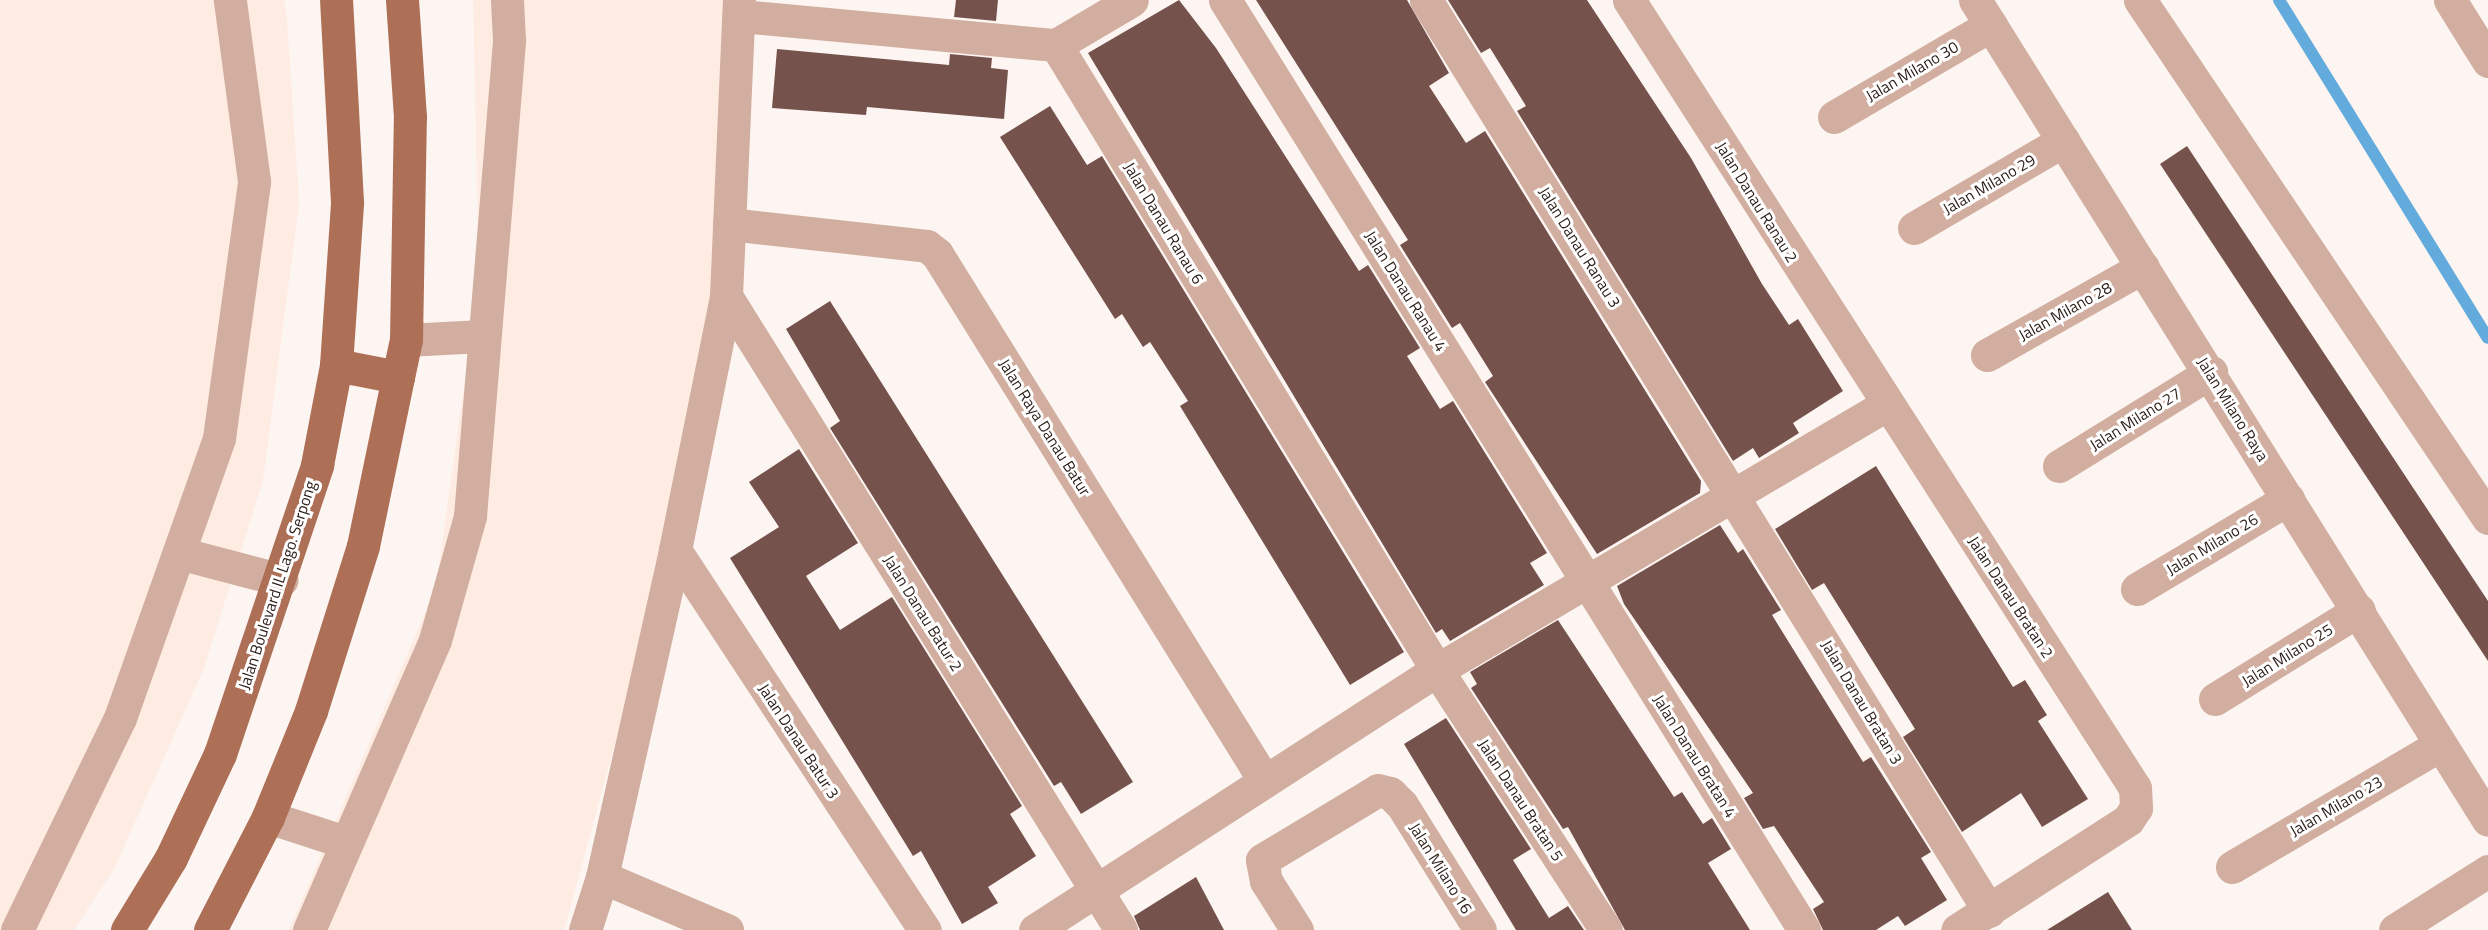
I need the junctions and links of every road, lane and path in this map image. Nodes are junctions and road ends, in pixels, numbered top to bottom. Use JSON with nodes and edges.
{"nodes":[{"id":1,"x":230,"y":0,"type":"edge"},
{"id":2,"x":336,"y":0,"type":"edge"},
{"id":3,"x":402,"y":0,"type":"edge"},
{"id":4,"x":507,"y":0,"type":"edge"},
{"id":5,"x":1132,"y":0,"type":"edge"},
{"id":6,"x":1225,"y":0,"type":"edge"},
{"id":7,"x":1426,"y":0,"type":"edge"},
{"id":8,"x":1629,"y":0,"type":"edge"},
{"id":9,"x":2140,"y":0,"type":"edge"},
{"id":10,"x":2450,"y":0,"type":"edge"},
{"id":11,"x":740,"y":8,"type":"edge"},
{"id":12,"x":1983,"y":13,"type":"edge"},
{"id":13,"x":1056,"y":45,"type":"junction"},
{"id":14,"x":2488,"y":62,"type":"edge"},
{"id":15,"x":1834,"y":117,"type":"dead end"},
{"id":16,"x":2063,"y":141,"type":"junction"},
{"id":17,"x":729,"y":224,"type":"junction"},
{"id":18,"x":1914,"y":228,"type":"dead end"},
{"id":19,"x":2143,"y":267,"type":"junction"},
{"id":20,"x":726,"y":296,"type":"junction"},
{"id":21,"x":482,"y":336,"type":"junction"},
{"id":22,"x":406,"y":340,"type":"junction"},
{"id":23,"x":1987,"y":355,"type":"dead end"},
{"id":24,"x":336,"y":365,"type":"junction"},
{"id":25,"x":2211,"y":372,"type":"junction"},
{"id":26,"x":399,"y":377,"type":"junction"},
{"id":27,"x":1886,"y":405,"type":"junction"},
{"id":28,"x":2059,"y":466,"type":"dead end"},
{"id":29,"x":1735,"y":493,"type":"junction"},
{"id":30,"x":2288,"y":499,"type":"junction"},
{"id":31,"x":2488,"y":518,"type":"edge"},
{"id":32,"x":675,"y":550,"type":"junction"},
{"id":33,"x":179,"y":553,"type":"junction"},
{"id":34,"x":282,"y":580,"type":"junction"},
{"id":35,"x":1587,"y":582,"type":"junction"},
{"id":36,"x":2137,"y":589,"type":"dead end"},
{"id":37,"x":2359,"y":610,"type":"junction"},
{"id":38,"x":1437,"y":670,"type":"junction"},
{"id":39,"x":2215,"y":699,"type":"dead end"},
{"id":40,"x":2440,"y":745,"type":"junction"},
{"id":41,"x":1264,"y":780,"type":"junction"},
{"id":42,"x":268,"y":818,"type":"junction"},
{"id":43,"x":2488,"y":820,"type":"edge"},
{"id":44,"x":345,"y":842,"type":"junction"},
{"id":45,"x":2232,"y":867,"type":"dead end"},
{"id":46,"x":2488,"y":871,"type":"edge"},
{"id":47,"x":602,"y":877,"type":"junction"},
{"id":48,"x":1095,"y":889,"type":"junction"},
{"id":49,"x":1989,"y":911,"type":"junction"},
{"id":50,"x":17,"y":930,"type":"edge"},
{"id":51,"x":127,"y":930,"type":"edge"},
{"id":52,"x":210,"y":930,"type":"edge"},
{"id":53,"x":309,"y":930,"type":"edge"},
{"id":54,"x":585,"y":930,"type":"edge"},
{"id":55,"x":727,"y":930,"type":"edge"},
{"id":56,"x":925,"y":930,"type":"edge"},
{"id":57,"x":1035,"y":930,"type":"edge"},
{"id":58,"x":1121,"y":930,"type":"edge"},
{"id":59,"x":1297,"y":930,"type":"edge"},
{"id":60,"x":1480,"y":930,"type":"edge"},
{"id":61,"x":1606,"y":930,"type":"edge"},
{"id":62,"x":1804,"y":930,"type":"edge"},
{"id":63,"x":1957,"y":930,"type":"edge"},
{"id":64,"x":2395,"y":930,"type":"edge"}],
"edges":[{"from":1,"to":33,"type":"street"},
{"from":2,"to":24,"type":"main road","name":"Jalan Boulevard IL Lago. Serpong"},
{"from":3,"to":22,"type":"main road"},
{"from":4,"to":21,"type":"street"},
{"from":5,"to":13,"type":"street"},
{"from":6,"to":35,"type":"street","name":"Jalan Danau Ranau 4"},
{"from":7,"to":29,"type":"street","name":"Jalan Danau Ranau 3"},
{"from":8,"to":27,"type":"street","name":"Jalan Danau Ranau 2"},
{"from":9,"to":31,"type":"street"},
{"from":10,"to":14,"type":"street"},
{"from":11,"to":13,"type":"street"},
{"from":11,"to":17,"type":"street"},
{"from":12,"to":15,"type":"street","name":"Jalan Milano 30"},
{"from":12,"to":16,"type":"street","name":"Jalan Milano Raya"},
{"from":13,"to":38,"type":"street","name":"Jalan Danau Ranau 6"},
{"from":16,"to":18,"type":"street","name":"Jalan Milano 29"},
{"from":16,"to":19,"type":"street","name":"Jalan Milano Raya"},
{"from":17,"to":20,"type":"street"},
{"from":17,"to":41,"type":"street","name":"Jalan Raya Danau Batur"},
{"from":19,"to":23,"type":"street","name":"Jalan Milano 28"},
{"from":19,"to":25,"type":"street","name":"Jalan Milano Raya"},
{"from":20,"to":32,"type":"street"},
{"from":20,"to":48,"type":"street","name":"Jalan Danau Batur 2"},
{"from":21,"to":22,"type":"street"},
{"from":21,"to":44,"type":"street"},
{"from":22,"to":26,"type":"main road"},
{"from":24,"to":26,"type":"main road"},
{"from":24,"to":34,"type":"main road","name":"Jalan Boulevard IL Lago. Serpong"},
{"from":25,"to":28,"type":"street","name":"Jalan Milano 27"},
{"from":25,"to":30,"type":"street","name":"Jalan Milano Raya"},
{"from":26,"to":42,"type":"main road"},
{"from":27,"to":29,"type":"street"},
{"from":27,"to":49,"type":"street","name":"Jalan Danau Bratan 2"},
{"from":29,"to":35,"type":"street"},
{"from":29,"to":49,"type":"street","name":"Jalan Danau Bratan 3"},
{"from":30,"to":36,"type":"street","name":"Jalan Milano 26"},
{"from":30,"to":37,"type":"street","name":"Jalan Milano Raya"},
{"from":32,"to":47,"type":"street"},
{"from":32,"to":56,"type":"street","name":"Jalan Danau Batur 3"},
{"from":33,"to":34,"type":"street"},
{"from":33,"to":50,"type":"street"},
{"from":34,"to":51,"type":"main road","name":"Jalan Boulevard IL Lago. Serpong"},
{"from":35,"to":38,"type":"street"},
{"from":35,"to":62,"type":"street","name":"Jalan Danau Bratan 4"},
{"from":37,"to":39,"type":"street","name":"Jalan Milano 25"},
{"from":37,"to":40,"type":"street","name":"Jalan Milano Raya"},
{"from":38,"to":41,"type":"street"},
{"from":38,"to":61,"type":"street","name":"Jalan Danau Bratan 5"},
{"from":40,"to":43,"type":"street","name":"Jalan Milano Raya"},
{"from":40,"to":45,"type":"street","name":"Jalan Milano 23"},
{"from":41,"to":48,"type":"street"},
{"from":42,"to":44,"type":"street"},
{"from":42,"to":52,"type":"main road"},
{"from":44,"to":53,"type":"street"},
{"from":46,"to":64,"type":"street"},
{"from":47,"to":54,"type":"street"},
{"from":47,"to":55,"type":"street"},
{"from":48,"to":57,"type":"street"},
{"from":48,"to":58,"type":"street","name":"Jalan Danau Batur 2"},
{"from":49,"to":63,"type":"street"},
{"from":59,"to":60,"type":"street","name":"Jalan Milano 16"}]}
